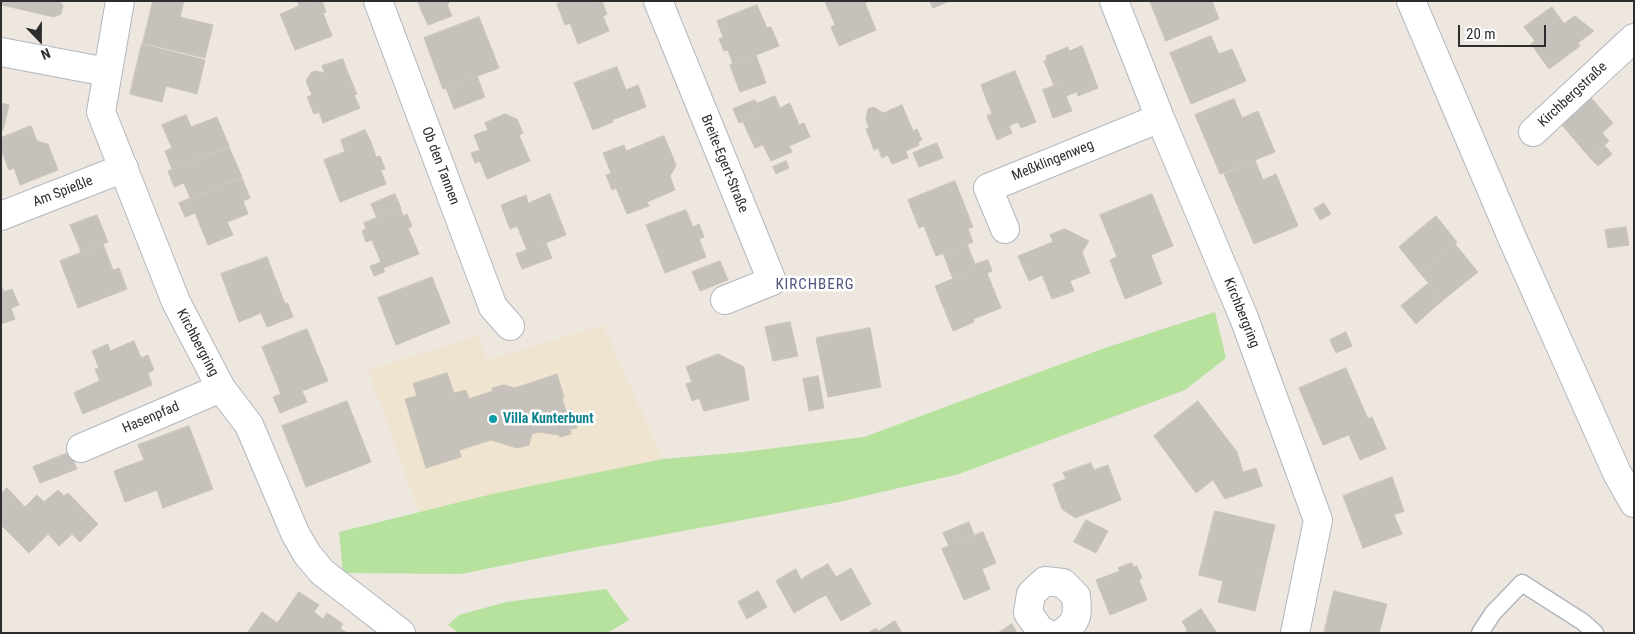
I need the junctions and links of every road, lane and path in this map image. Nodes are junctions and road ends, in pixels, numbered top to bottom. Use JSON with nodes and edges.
{"nodes":[{"id":1,"x":120,"y":1,"type":"edge"},
{"id":2,"x":378,"y":1,"type":"edge"},
{"id":3,"x":658,"y":1,"type":"edge"},
{"id":4,"x":1114,"y":1,"type":"edge"},
{"id":5,"x":1411,"y":1,"type":"edge"},
{"id":6,"x":1634,"y":38,"type":"edge"},
{"id":7,"x":1,"y":52,"type":"edge"},
{"id":8,"x":107,"y":72,"type":"junction"},
{"id":9,"x":1160,"y":118,"type":"junction"},
{"id":10,"x":1533,"y":132,"type":"dead end"},
{"id":11,"x":124,"y":168,"type":"junction"},
{"id":12,"x":1,"y":216,"type":"edge"},
{"id":13,"x":1005,"y":229,"type":"dead end"},
{"id":14,"x":725,"y":300,"type":"dead end"},
{"id":15,"x":510,"y":326,"type":"dead end"},
{"id":16,"x":221,"y":388,"type":"junction"},
{"id":17,"x":81,"y":448,"type":"dead end"},
{"id":18,"x":1634,"y":503,"type":"edge"},
{"id":19,"x":401,"y":633,"type":"edge"},
{"id":20,"x":1046,"y":633,"type":"edge"},
{"id":21,"x":1062,"y":633,"type":"edge"},
{"id":22,"x":1295,"y":633,"type":"edge"},
{"id":23,"x":1480,"y":633,"type":"edge"},
{"id":24,"x":1595,"y":633,"type":"edge"}],
"edges":[{"from":1,"to":8,"type":"street","name":"Kirchbergring"},
{"from":2,"to":15,"type":"street","name":"Ob den Tannen"},
{"from":3,"to":14,"type":"street","name":"Breite-Egert-Straße"},
{"from":4,"to":9,"type":"street","name":"Kirchbergring"},
{"from":5,"to":18,"type":"street"},
{"from":6,"to":10,"type":"street","name":"Kirchbergstraße"},
{"from":7,"to":8,"type":"street"},
{"from":8,"to":11,"type":"street","name":"Kirchbergring"},
{"from":9,"to":13,"type":"street","name":"Meßklingenweg"},
{"from":9,"to":22,"type":"street","name":"Kirchbergring"},
{"from":11,"to":12,"type":"street","name":"Am Spießle"},
{"from":11,"to":16,"type":"street","name":"Kirchbergring"},
{"from":16,"to":17,"type":"street","name":"Hasenpfad"},
{"from":16,"to":19,"type":"street","name":"Kirchbergring"},
{"from":20,"to":21,"type":"street"},
{"from":23,"to":24,"type":"lane"}]}
